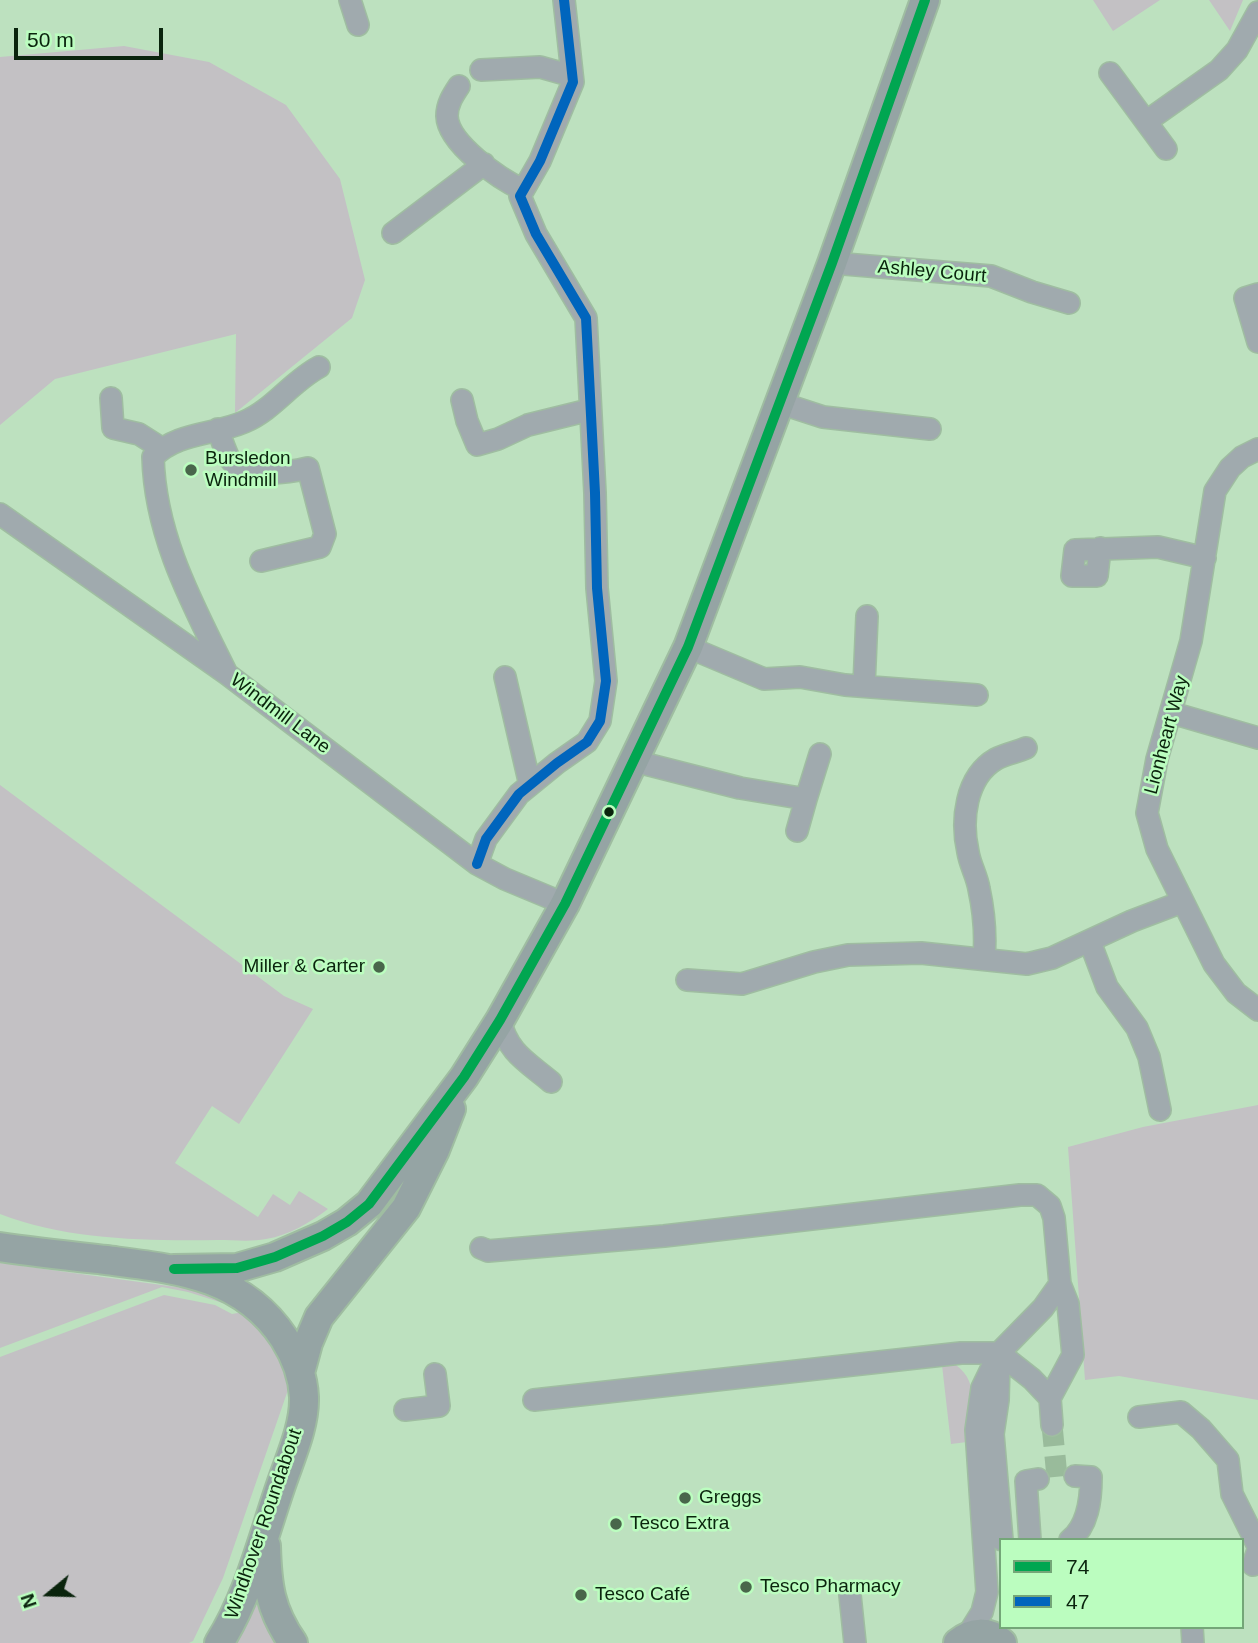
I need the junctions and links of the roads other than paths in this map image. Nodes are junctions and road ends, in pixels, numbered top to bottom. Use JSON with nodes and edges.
{"nodes":[{"id":1,"x":350,"y":0,"type":"edge"},
{"id":2,"x":564,"y":0,"type":"edge"},
{"id":3,"x":925,"y":0,"type":"edge"},
{"id":4,"x":1258,"y":14,"type":"edge"},
{"id":5,"x":358,"y":25,"type":"dead end"},
{"id":6,"x":481,"y":70,"type":"dead end"},
{"id":7,"x":1110,"y":73,"type":"dead end"},
{"id":8,"x":572,"y":76,"type":"junction"},
{"id":9,"x":459,"y":86,"type":"dead end"},
{"id":10,"x":1147,"y":121,"type":"junction"},
{"id":11,"x":1166,"y":149,"type":"dead end"},
{"id":12,"x":484,"y":164,"type":"junction"},
{"id":13,"x":523,"y":190,"type":"junction"},
{"id":14,"x":393,"y":233,"type":"dead end"},
{"id":15,"x":832,"y":263,"type":"junction"},
{"id":16,"x":1258,"y":294,"type":"edge"},
{"id":17,"x":1069,"y":303,"type":"dead end"},
{"id":18,"x":1254,"y":318,"type":"edge"},
{"id":19,"x":1258,"y":342,"type":"edge"},
{"id":20,"x":319,"y":367,"type":"dead end"},
{"id":21,"x":111,"y":398,"type":"dead end"},
{"id":22,"x":463,"y":400,"type":"dead end"},
{"id":23,"x":779,"y":403,"type":"junction"},
{"id":24,"x":589,"y":410,"type":"junction"},
{"id":25,"x":218,"y":429,"type":"junction"},
{"id":26,"x":930,"y":429,"type":"dead end"},
{"id":27,"x":161,"y":448,"type":"junction"},
{"id":28,"x":1258,"y":449,"type":"edge"},
{"id":29,"x":0,"y":514,"type":"edge"},
{"id":30,"x":1101,"y":548,"type":"dead end"},
{"id":31,"x":1205,"y":558,"type":"junction"},
{"id":32,"x":261,"y":561,"type":"dead end"},
{"id":33,"x":867,"y":616,"type":"dead end"},
{"id":34,"x":688,"y":647,"type":"junction"},
{"id":35,"x":227,"y":674,"type":"junction"},
{"id":36,"x":505,"y":677,"type":"dead end"},
{"id":37,"x":864,"y":686,"type":"junction"},
{"id":38,"x":977,"y":695,"type":"dead end"},
{"id":39,"x":1172,"y":713,"type":"junction"},
{"id":40,"x":1258,"y":738,"type":"edge"},
{"id":41,"x":1026,"y":748,"type":"dead end"},
{"id":42,"x":820,"y":754,"type":"dead end"},
{"id":43,"x":634,"y":761,"type":"junction"},
{"id":44,"x":530,"y":785,"type":"junction"},
{"id":45,"x":806,"y":799,"type":"junction"},
{"id":46,"x":797,"y":831,"type":"dead end"},
{"id":47,"x":477,"y":864,"type":"junction"},
{"id":48,"x":1182,"y":902,"type":"junction"},
{"id":49,"x":565,"y":904,"type":"junction"},
{"id":50,"x":1090,"y":942,"type":"junction"},
{"id":51,"x":984,"y":959,"type":"junction"},
{"id":52,"x":687,"y":980,"type":"dead end"},
{"id":53,"x":1258,"y":1010,"type":"edge"},
{"id":54,"x":500,"y":1020,"type":"junction"},
{"id":55,"x":464,"y":1077,"type":"junction"},
{"id":56,"x":551,"y":1082,"type":"dead end"},
{"id":57,"x":1160,"y":1110,"type":"dead end"},
{"id":58,"x":0,"y":1247,"type":"edge"},
{"id":59,"x":481,"y":1248,"type":"dead end"},
{"id":60,"x":174,"y":1269,"type":"junction"},
{"id":61,"x":1060,"y":1284,"type":"junction"},
{"id":62,"x":999,"y":1353,"type":"junction"},
{"id":63,"x":301,"y":1369,"type":"junction"},
{"id":64,"x":435,"y":1374,"type":"dead end"},
{"id":65,"x":1051,"y":1398,"type":"junction"},
{"id":66,"x":534,"y":1400,"type":"dead end"},
{"id":67,"x":405,"y":1410,"type":"dead end"},
{"id":68,"x":1139,"y":1417,"type":"dead end"},
{"id":69,"x":1052,"y":1425,"type":"tunnel mouth"},
{"id":70,"x":1075,"y":1476,"type":"tunnel mouth"},
{"id":71,"x":1038,"y":1479,"type":"tunnel mouth"},
{"id":72,"x":267,"y":1530,"type":"junction"},
{"id":73,"x":1002,"y":1538,"type":"edge"},
{"id":74,"x":1030,"y":1538,"type":"edge"},
{"id":75,"x":1072,"y":1538,"type":"edge"},
{"id":76,"x":1256,"y":1554,"type":"edge"},
{"id":77,"x":850,"y":1595,"type":"dead end"},
{"id":78,"x":1000,"y":1635,"type":"edge"},
{"id":79,"x":959,"y":1641,"type":"edge"},
{"id":80,"x":219,"y":1643,"type":"edge"},
{"id":81,"x":293,"y":1643,"type":"edge"},
{"id":82,"x":855,"y":1643,"type":"edge"}],
"edges":[{"from":1,"to":5,"type":"street"},
{"from":2,"to":8,"type":"street"},
{"from":3,"to":15,"type":"main road"},
{"from":4,"to":10,"type":"street"},
{"from":6,"to":8,"type":"street"},
{"from":7,"to":10,"type":"street"},
{"from":8,"to":13,"type":"street"},
{"from":9,"to":12,"type":"street"},
{"from":10,"to":11,"type":"street"},
{"from":12,"to":13,"type":"street"},
{"from":12,"to":14,"type":"street"},
{"from":13,"to":24,"type":"street"},
{"from":15,"to":17,"type":"street","name":"Ashley Court"},
{"from":15,"to":23,"type":"main road"},
{"from":16,"to":18,"type":"street"},
{"from":18,"to":19,"type":"street"},
{"from":20,"to":25,"type":"street"},
{"from":21,"to":27,"type":"street"},
{"from":22,"to":24,"type":"street"},
{"from":23,"to":26,"type":"street"},
{"from":23,"to":34,"type":"main road"},
{"from":24,"to":44,"type":"street"},
{"from":25,"to":27,"type":"street"},
{"from":25,"to":32,"type":"street"},
{"from":27,"to":35,"type":"street"},
{"from":28,"to":31,"type":"street","name":"Lionheart Way"},
{"from":29,"to":35,"type":"street","name":"Windmill Lane"},
{"from":30,"to":31,"type":"street"},
{"from":31,"to":39,"type":"street","name":"Lionheart Way"},
{"from":33,"to":37,"type":"street"},
{"from":34,"to":37,"type":"street"},
{"from":34,"to":43,"type":"main road"},
{"from":35,"to":47,"type":"street","name":"Windmill Lane"},
{"from":36,"to":44,"type":"street"},
{"from":37,"to":38,"type":"street"},
{"from":39,"to":40,"type":"street"},
{"from":39,"to":48,"type":"street","name":"Lionheart Way"},
{"from":41,"to":51,"type":"street"},
{"from":42,"to":45,"type":"street"},
{"from":43,"to":45,"type":"street"},
{"from":43,"to":49,"type":"main road"},
{"from":44,"to":47,"type":"street"},
{"from":45,"to":46,"type":"street"},
{"from":47,"to":49,"type":"street","name":"Windmill Lane"},
{"from":48,"to":50,"type":"street"},
{"from":48,"to":53,"type":"street","name":"Lionheart Way"},
{"from":49,"to":54,"type":"main road"},
{"from":50,"to":51,"type":"street"},
{"from":50,"to":57,"type":"street"},
{"from":51,"to":52,"type":"street"},
{"from":54,"to":55,"type":"main road"},
{"from":54,"to":56,"type":"street"},
{"from":55,"to":60,"type":"main road"},
{"from":55,"to":63,"type":"main road"},
{"from":58,"to":60,"type":"main road","name":"Windhover Roundabout"},
{"from":59,"to":61,"type":"street"},
{"from":60,"to":63,"type":"main road","name":"Windhover Roundabout"},
{"from":61,"to":62,"type":"street"},
{"from":61,"to":65,"type":"street"},
{"from":62,"to":65,"type":"street"},
{"from":62,"to":66,"type":"street"},
{"from":62,"to":73,"type":"street"},
{"from":62,"to":79,"type":"street"},
{"from":63,"to":72,"type":"main road","name":"Windhover Roundabout"},
{"from":64,"to":67,"type":"street"},
{"from":65,"to":69,"type":"street"},
{"from":68,"to":76,"type":"street"},
{"from":70,"to":75,"type":"street"},
{"from":71,"to":74,"type":"street"},
{"from":72,"to":80,"type":"main road","name":"Windhover Roundabout"},
{"from":72,"to":81,"type":"main road"},
{"from":77,"to":82,"type":"street"},
{"from":78,"to":79,"type":"main road"}]}
